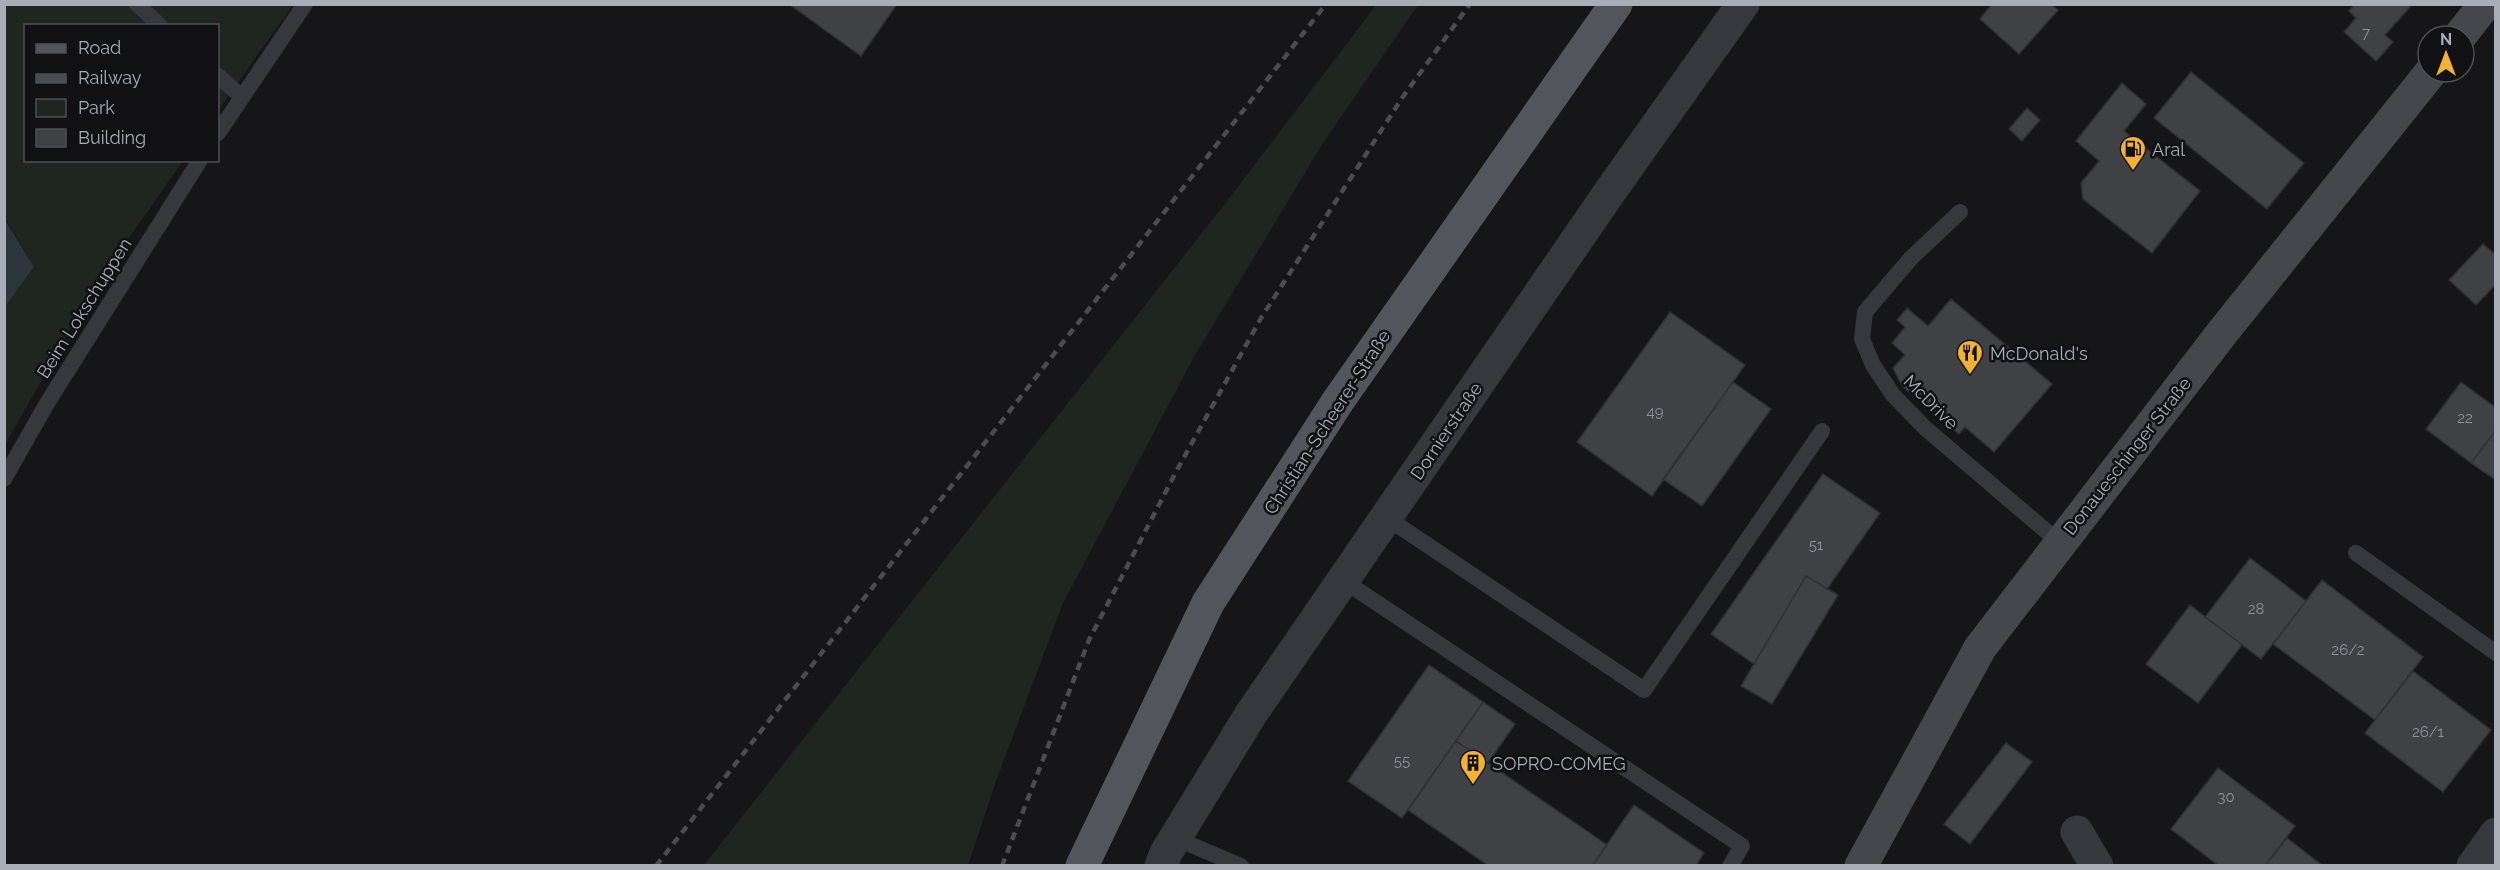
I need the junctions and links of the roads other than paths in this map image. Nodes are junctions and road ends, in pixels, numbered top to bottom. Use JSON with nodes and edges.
{"nodes":[{"id":1,"x":137,"y":4,"type":"edge"},
{"id":2,"x":304,"y":4,"type":"edge"},
{"id":3,"x":1616,"y":4,"type":"edge"},
{"id":4,"x":1743,"y":4,"type":"edge"},
{"id":5,"x":2485,"y":4,"type":"edge"},
{"id":6,"x":158,"y":24,"type":"edge"},
{"id":7,"x":2469,"y":24,"type":"edge"},
{"id":8,"x":219,"y":77,"type":"edge"},
{"id":9,"x":2422,"y":84,"type":"edge"},
{"id":10,"x":241,"y":96,"type":"junction"},
{"id":11,"x":219,"y":132,"type":"edge"},
{"id":12,"x":199,"y":162,"type":"edge"},
{"id":13,"x":1960,"y":212,"type":"dead end"},
{"id":14,"x":1822,"y":431,"type":"dead end"},
{"id":15,"x":4,"y":479,"type":"edge"},
{"id":16,"x":1387,"y":518,"type":"junction"},
{"id":17,"x":2059,"y":542,"type":"junction"},
{"id":18,"x":2356,"y":552,"type":"dead end"},
{"id":19,"x":1344,"y":581,"type":"junction"},
{"id":20,"x":2496,"y":654,"type":"edge"},
{"id":21,"x":2077,"y":832,"type":"dead end"},
{"id":22,"x":2496,"y":834,"type":"edge"},
{"id":23,"x":1168,"y":852,"type":"edge"},
{"id":24,"x":1082,"y":866,"type":"edge"},
{"id":25,"x":1241,"y":866,"type":"edge"},
{"id":26,"x":1730,"y":866,"type":"edge"},
{"id":27,"x":1861,"y":866,"type":"edge"},
{"id":28,"x":2097,"y":866,"type":"edge"},
{"id":29,"x":2473,"y":866,"type":"edge"}],
"edges":[{"from":1,"to":6,"type":"lane"},
{"from":2,"to":10,"type":"lane"},
{"from":3,"to":24,"type":"main road","name":"Christian-Scheerer-Straße"},
{"from":4,"to":16,"type":"street","name":"Dornierstraße"},
{"from":5,"to":7,"type":"street"},
{"from":8,"to":10,"type":"lane"},
{"from":9,"to":17,"type":"street","name":"Donaueschinger Straße"},
{"from":10,"to":11,"type":"lane"},
{"from":12,"to":15,"type":"lane","name":"Beim Lokschuppen"},
{"from":13,"to":17,"type":"lane","name":"McDrive"},
{"from":14,"to":16,"type":"lane"},
{"from":16,"to":19,"type":"street","name":"Dornierstraße"},
{"from":17,"to":27,"type":"street","name":"Donaueschinger Straße"},
{"from":18,"to":20,"type":"lane"},
{"from":19,"to":23,"type":"street","name":"Dornierstraße"},
{"from":19,"to":26,"type":"lane"},
{"from":21,"to":28,"type":"street"},
{"from":22,"to":29,"type":"street"},
{"from":23,"to":25,"type":"lane"}]}
